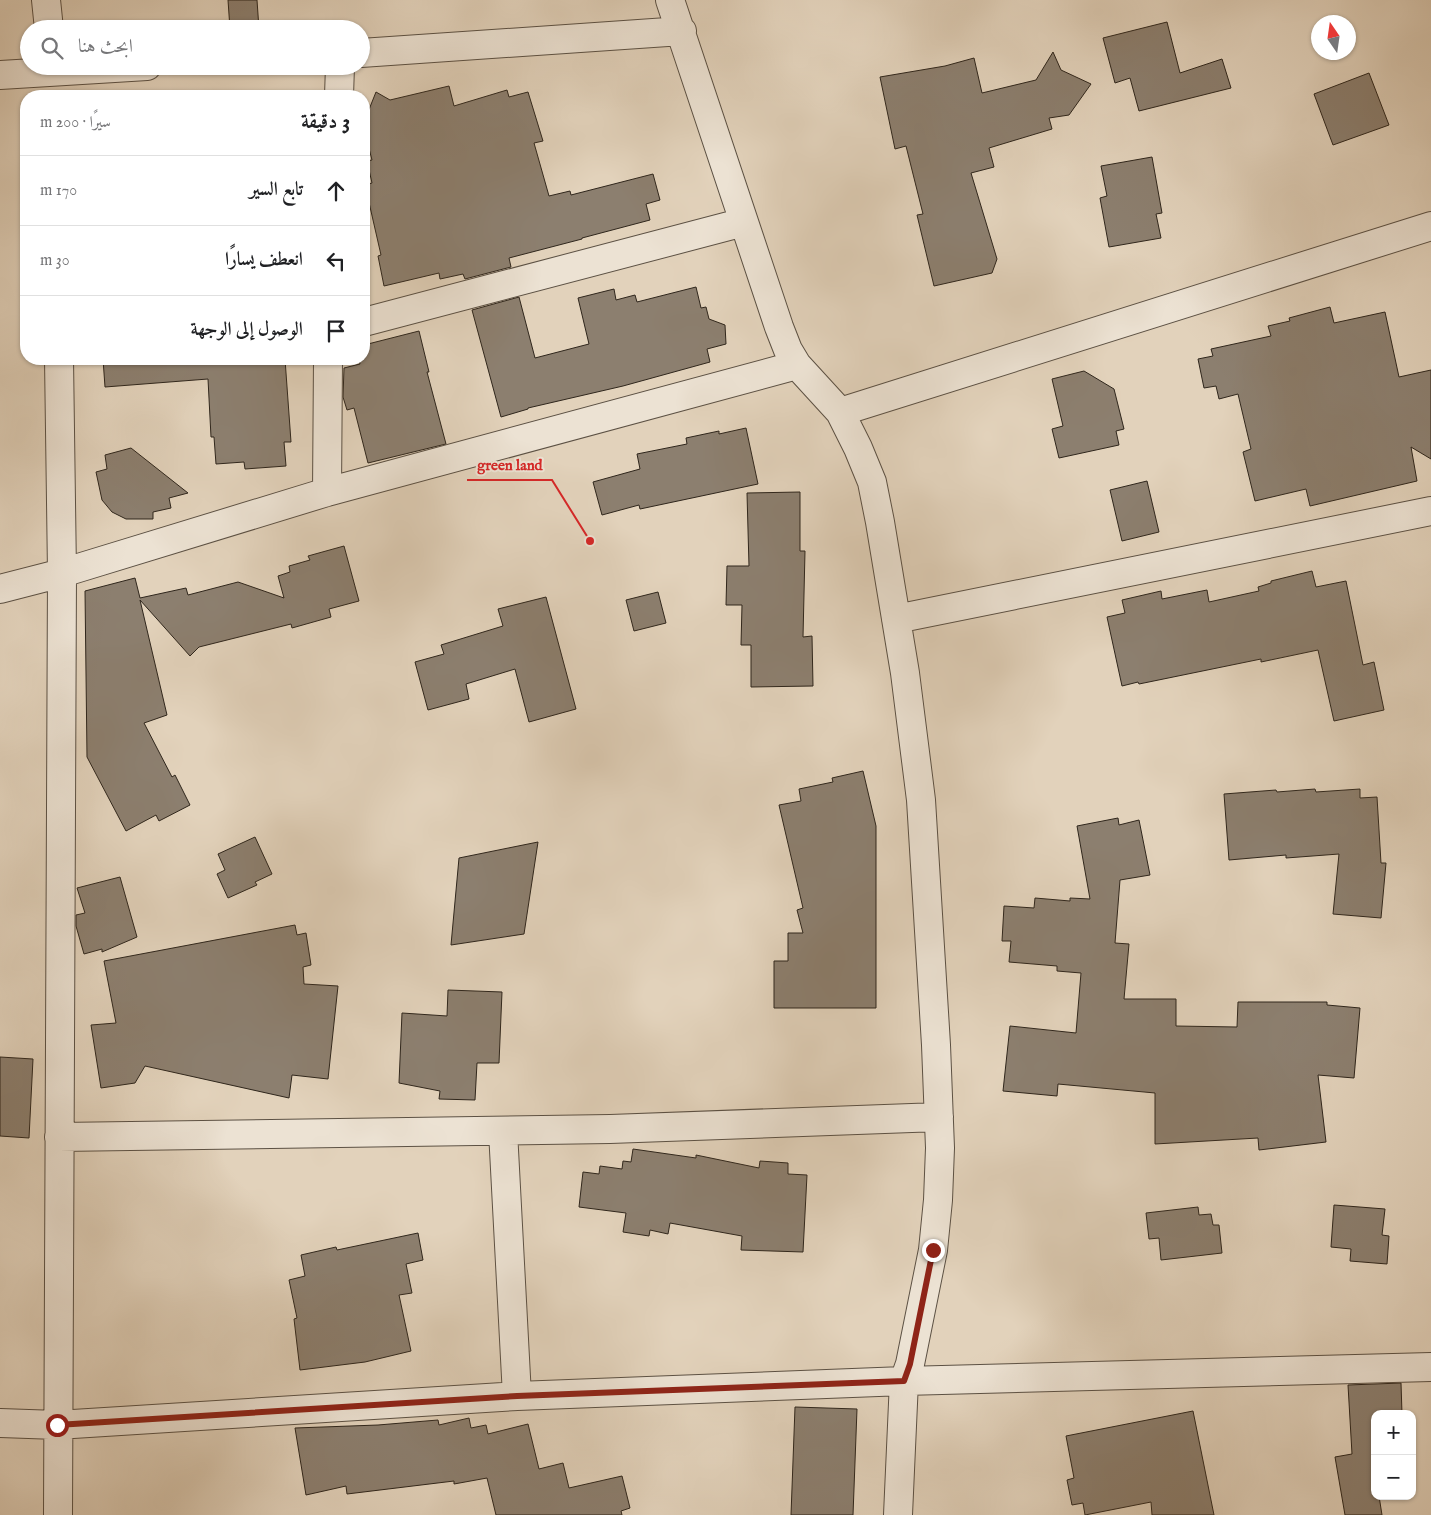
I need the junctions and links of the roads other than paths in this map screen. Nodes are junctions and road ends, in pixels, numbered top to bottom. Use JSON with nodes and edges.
{"nodes":[{"id":1,"x":46,"y":0,"type":"edge"},
{"id":2,"x":670,"y":0,"type":"edge"},
{"id":3,"x":48,"y":20,"type":"edge"},
{"id":4,"x":682,"y":31,"type":"junction"},
{"id":5,"x":370,"y":52,"type":"edge"},
{"id":6,"x":78,"y":75,"type":"edge"},
{"id":7,"x":340,"y":75,"type":"edge"},
{"id":8,"x":0,"y":76,"type":"edge"},
{"id":9,"x":55,"y":78,"type":"edge"},
{"id":10,"x":339,"y":90,"type":"edge"},
{"id":11,"x":744,"y":222,"type":"junction"},
{"id":12,"x":1431,"y":226,"type":"edge"},
{"id":13,"x":370,"y":320,"type":"edge"},
{"id":14,"x":59,"y":365,"type":"edge"},
{"id":15,"x":328,"y":365,"type":"edge"},
{"id":16,"x":797,"y":365,"type":"junction"},
{"id":17,"x":840,"y":412,"type":"junction"},
{"id":18,"x":327,"y":492,"type":"junction"},
{"id":19,"x":1431,"y":511,"type":"edge"},
{"id":20,"x":62,"y":573,"type":"junction"},
{"id":21,"x":0,"y":589,"type":"edge"},
{"id":22,"x":896,"y":619,"type":"junction"},
{"id":23,"x":939,"y":1117,"type":"junction"},
{"id":24,"x":503,"y":1130,"type":"junction"},
{"id":25,"x":59,"y":1137,"type":"junction"},
{"id":26,"x":1431,"y":1367,"type":"edge"},
{"id":27,"x":904,"y":1381,"type":"junction"},
{"id":28,"x":517,"y":1396,"type":"junction"},
{"id":29,"x":0,"y":1422,"type":"edge"},
{"id":30,"x":57,"y":1425,"type":"junction"},
{"id":31,"x":58,"y":1515,"type":"edge"},
{"id":32,"x":898,"y":1515,"type":"edge"}],
"edges":[{"from":1,"to":3,"type":"street"},
{"from":2,"to":4,"type":"street"},
{"from":4,"to":5,"type":"street"},
{"from":4,"to":11,"type":"street"},
{"from":6,"to":9,"type":"street"},
{"from":7,"to":10,"type":"street"},
{"from":8,"to":9,"type":"street"},
{"from":11,"to":13,"type":"street"},
{"from":11,"to":16,"type":"street"},
{"from":12,"to":17,"type":"street"},
{"from":14,"to":20,"type":"street"},
{"from":15,"to":18,"type":"street"},
{"from":16,"to":17,"type":"street"},
{"from":16,"to":18,"type":"street"},
{"from":17,"to":22,"type":"street"},
{"from":18,"to":20,"type":"street"},
{"from":19,"to":22,"type":"street"},
{"from":20,"to":21,"type":"street"},
{"from":20,"to":25,"type":"street"},
{"from":22,"to":23,"type":"street"},
{"from":23,"to":24,"type":"street"},
{"from":23,"to":27,"type":"street"},
{"from":24,"to":25,"type":"street"},
{"from":24,"to":28,"type":"street"},
{"from":25,"to":30,"type":"street"},
{"from":26,"to":27,"type":"street"},
{"from":27,"to":28,"type":"street"},
{"from":27,"to":32,"type":"street"},
{"from":28,"to":30,"type":"street"},
{"from":29,"to":30,"type":"street"},
{"from":30,"to":31,"type":"street"}]}
